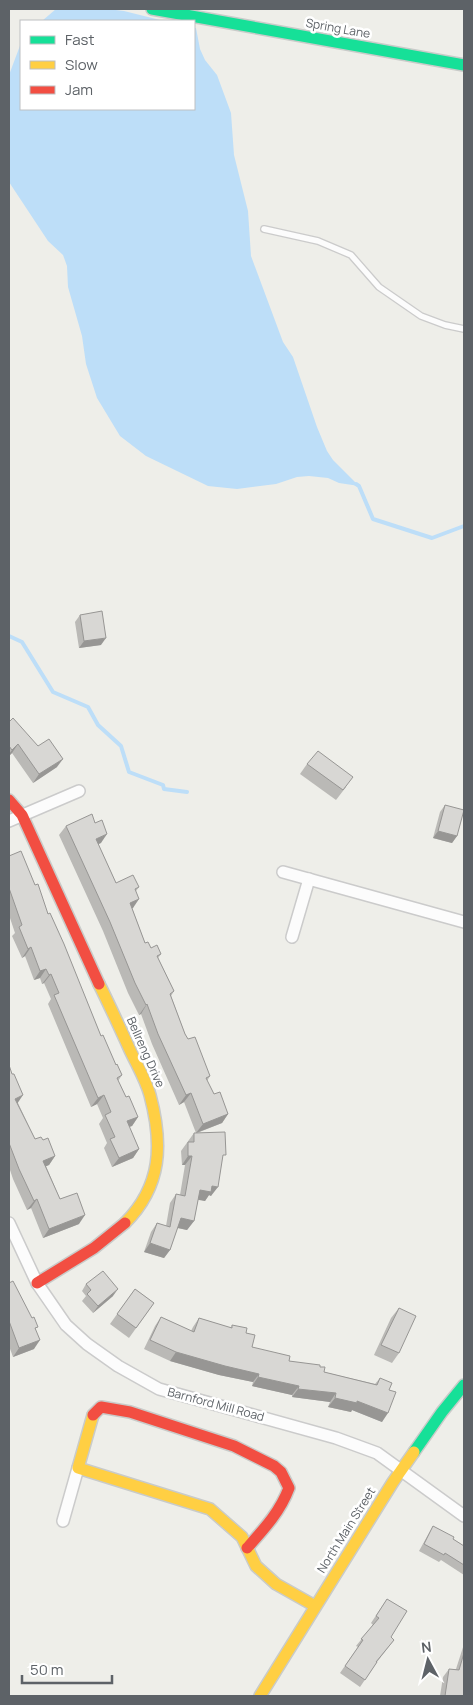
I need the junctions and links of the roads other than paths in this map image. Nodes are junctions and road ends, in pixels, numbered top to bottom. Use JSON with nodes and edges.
{"nodes":[{"id":1,"x":152,"y":9,"type":"edge"},
{"id":2,"x":464,"y":64,"type":"edge"},
{"id":3,"x":264,"y":229,"type":"dead end"},
{"id":4,"x":464,"y":329,"type":"edge"},
{"id":5,"x":79,"y":791,"type":"dead end"},
{"id":6,"x":9,"y":800,"type":"edge"},
{"id":7,"x":22,"y":815,"type":"junction"},
{"id":8,"x":9,"y":821,"type":"edge"},
{"id":9,"x":283,"y":872,"type":"dead end"},
{"id":10,"x":309,"y":879,"type":"junction"},
{"id":11,"x":464,"y":922,"type":"edge"},
{"id":12,"x":292,"y":937,"type":"dead end"},
{"id":13,"x":9,"y":1223,"type":"edge"},
{"id":14,"x":37,"y":1283,"type":"junction"},
{"id":15,"x":464,"y":1385,"type":"edge"},
{"id":16,"x":78,"y":1468,"type":"junction"},
{"id":17,"x":401,"y":1471,"type":"junction"},
{"id":18,"x":464,"y":1516,"type":"edge"},
{"id":19,"x":63,"y":1521,"type":"dead end"},
{"id":20,"x":247,"y":1548,"type":"junction"},
{"id":21,"x":315,"y":1606,"type":"junction"},
{"id":22,"x":260,"y":1696,"type":"edge"}],
"edges":[{"from":1,"to":2,"type":"street","name":"Spring Lane"},
{"from":3,"to":4,"type":"lane"},
{"from":5,"to":7,"type":"street"},
{"from":6,"to":7,"type":"street","name":"Bellreng Drive"},
{"from":7,"to":8,"type":"street"},
{"from":7,"to":14,"type":"street","name":"Bellreng Drive"},
{"from":9,"to":10,"type":"street"},
{"from":10,"to":11,"type":"street"},
{"from":10,"to":12,"type":"street"},
{"from":13,"to":14,"type":"street","name":"Barnford Mill Road"},
{"from":14,"to":17,"type":"street","name":"Barnford Mill Road"},
{"from":15,"to":17,"type":"street","name":"North Main Street"},
{"from":16,"to":19,"type":"street"},
{"from":16,"to":20,"type":"street"},
{"from":16,"to":20,"type":"street"},
{"from":17,"to":18,"type":"street","name":"Barnford Mill Road"},
{"from":17,"to":21,"type":"street","name":"North Main Street"},
{"from":20,"to":21,"type":"street"},
{"from":21,"to":22,"type":"street","name":"North Main Street"}]}
